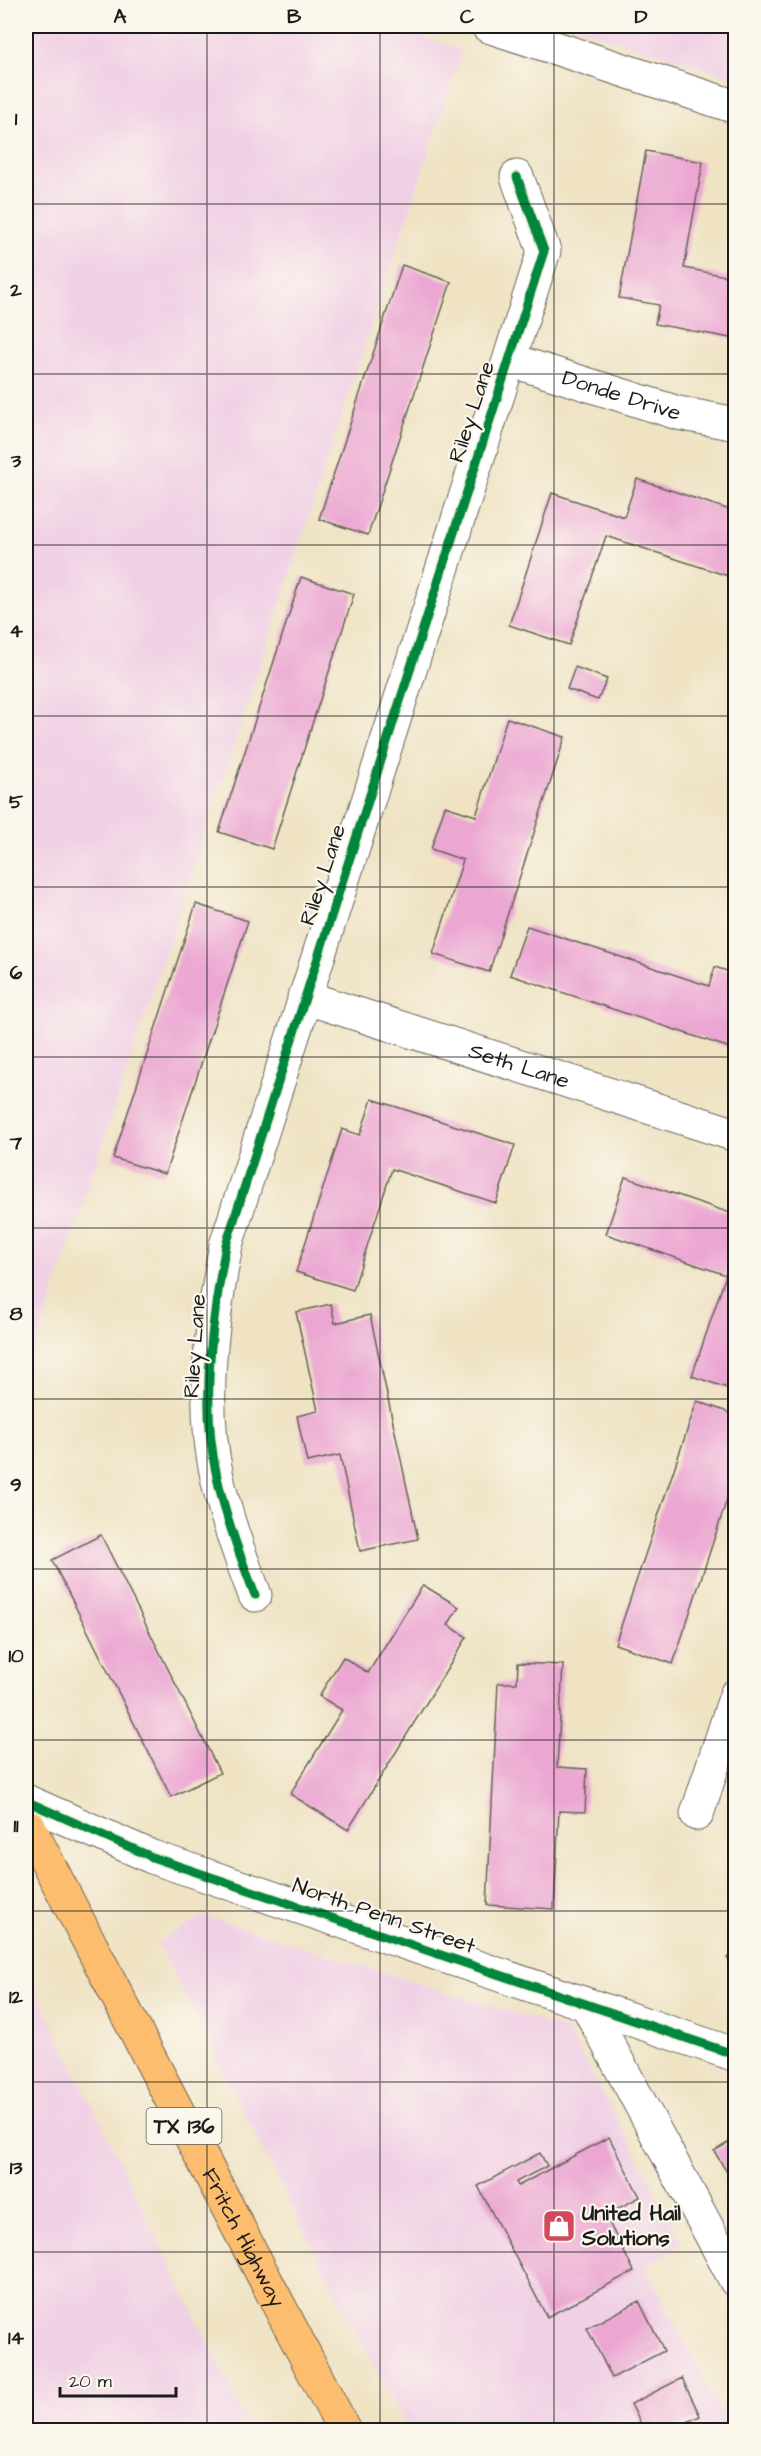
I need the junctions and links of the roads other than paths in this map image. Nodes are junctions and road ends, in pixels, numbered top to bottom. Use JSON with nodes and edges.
{"nodes":[{"id":1,"x":488,"y":26,"type":"edge"},
{"id":2,"x":735,"y":107,"type":"edge"},
{"id":3,"x":517,"y":177,"type":"dead end"},
{"id":4,"x":510,"y":360,"type":"junction"},
{"id":5,"x":735,"y":424,"type":"edge"},
{"id":6,"x":304,"y":997,"type":"junction"},
{"id":7,"x":735,"y":1135,"type":"edge"},
{"id":8,"x":255,"y":1595,"type":"dead end"},
{"id":9,"x":735,"y":1695,"type":"edge"},
{"id":10,"x":26,"y":1801,"type":"edge"},
{"id":11,"x":697,"y":1814,"type":"dead end"},
{"id":12,"x":26,"y":1821,"type":"edge"},
{"id":13,"x":587,"y":2005,"type":"junction"},
{"id":14,"x":735,"y":2055,"type":"edge"},
{"id":15,"x":735,"y":2281,"type":"edge"},
{"id":16,"x":344,"y":2430,"type":"edge"}],
"edges":[{"from":1,"to":2,"type":"street"},
{"from":3,"to":4,"type":"street","name":"Riley Lane"},
{"from":4,"to":5,"type":"street","name":"Donde Drive"},
{"from":4,"to":6,"type":"street","name":"Riley Lane"},
{"from":6,"to":7,"type":"street","name":"Seth Lane"},
{"from":6,"to":8,"type":"street","name":"Riley Lane"},
{"from":9,"to":11,"type":"street"},
{"from":10,"to":13,"type":"street","name":"North Penn Street"},
{"from":12,"to":16,"type":"main road","name":"Fritch Highway","number":"TX 136"},
{"from":13,"to":14,"type":"street","name":"North Penn Street"},
{"from":13,"to":15,"type":"street"}]}
